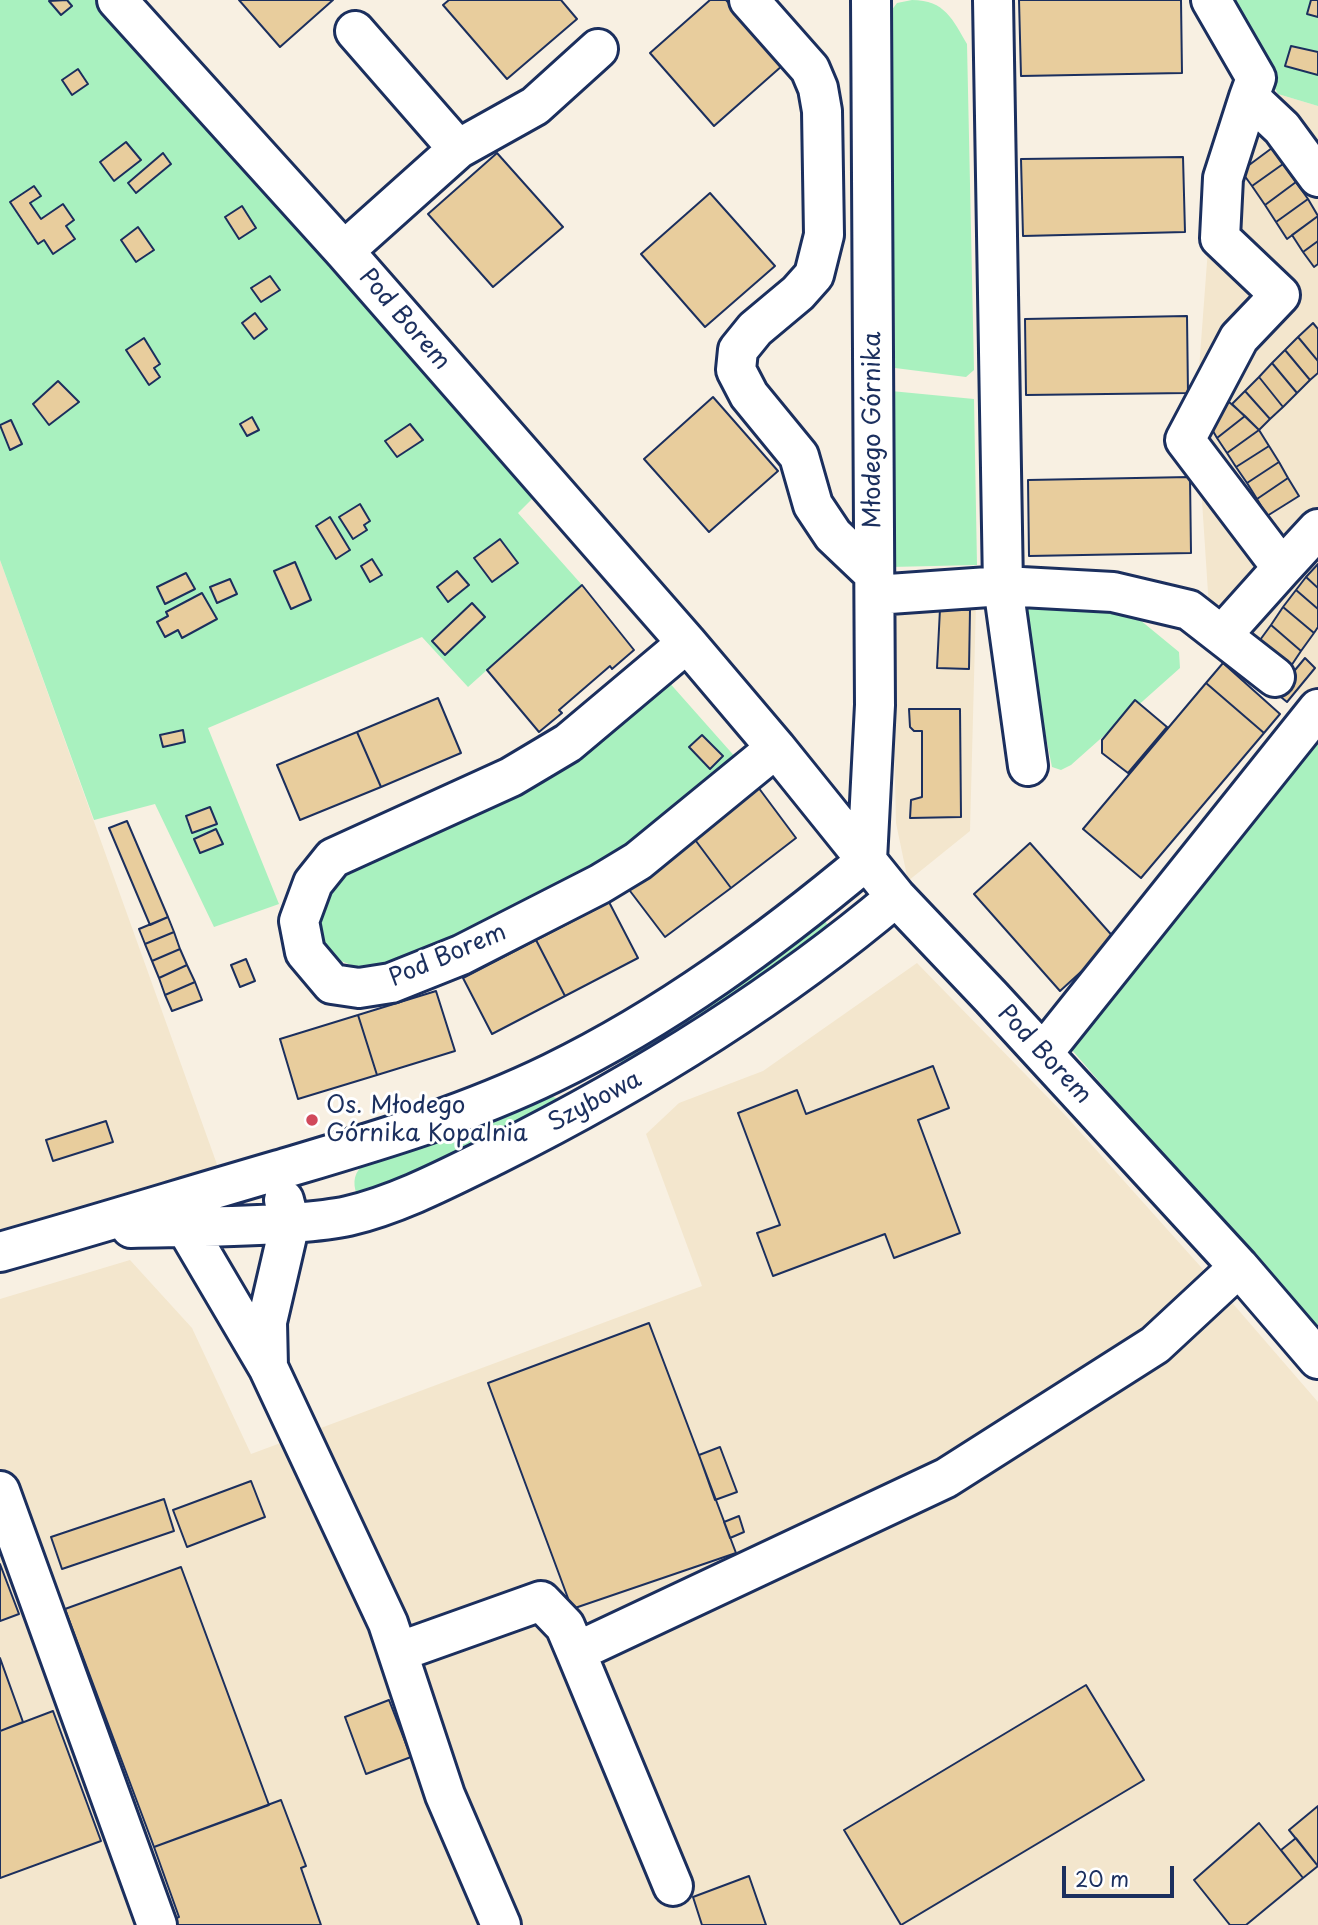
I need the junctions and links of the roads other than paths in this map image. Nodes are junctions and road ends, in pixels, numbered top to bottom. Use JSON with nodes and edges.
{"nodes":[{"id":1,"x":117,"y":0,"type":"edge"},
{"id":2,"x":749,"y":0,"type":"edge"},
{"id":3,"x":870,"y":0,"type":"edge"},
{"id":4,"x":993,"y":0,"type":"edge"},
{"id":5,"x":1211,"y":0,"type":"edge"},
{"id":6,"x":355,"y":31,"type":"dead end"},
{"id":7,"x":598,"y":49,"type":"dead end"},
{"id":8,"x":1249,"y":97,"type":"junction"},
{"id":9,"x":458,"y":149,"type":"junction"},
{"id":10,"x":1318,"y":177,"type":"edge"},
{"id":11,"x":344,"y":251,"type":"junction"},
{"id":12,"x":872,"y":273,"type":"junction"},
{"id":13,"x":814,"y":275,"type":"junction"},
{"id":14,"x":1318,"y":529,"type":"edge"},
{"id":15,"x":1282,"y":568,"type":"junction"},
{"id":16,"x":875,"y":585,"type":"junction"},
{"id":17,"x":1003,"y":586,"type":"junction"},
{"id":18,"x":1222,"y":635,"type":"junction"},
{"id":19,"x":687,"y":643,"type":"junction"},
{"id":20,"x":1275,"y":677,"type":"dead end"},
{"id":21,"x":1318,"y":709,"type":"edge"},
{"id":22,"x":776,"y":748,"type":"junction"},
{"id":23,"x":1028,"y":766,"type":"dead end"},
{"id":24,"x":867,"y":860,"type":"junction"},
{"id":25,"x":896,"y":897,"type":"junction"},
{"id":26,"x":1042,"y":1053,"type":"junction"},
{"id":27,"x":576,"y":1061,"type":"junction"},
{"id":28,"x":599,"y":1100,"type":"junction"},
{"id":29,"x":276,"y":1171,"type":"junction"},
{"id":30,"x":179,"y":1214,"type":"junction"},
{"id":31,"x":290,"y":1223,"type":"junction"},
{"id":32,"x":0,"y":1252,"type":"edge"},
{"id":33,"x":1239,"y":1267,"type":"junction"},
{"id":34,"x":1318,"y":1359,"type":"edge"},
{"id":35,"x":268,"y":1367,"type":"junction"},
{"id":36,"x":0,"y":1491,"type":"edge"},
{"id":37,"x":398,"y":1652,"type":"junction"},
{"id":38,"x":576,"y":1652,"type":"junction"},
{"id":39,"x":673,"y":1886,"type":"dead end"},
{"id":40,"x":157,"y":1925,"type":"edge"},
{"id":41,"x":501,"y":1925,"type":"edge"}],
"edges":[{"from":1,"to":11,"type":"street","name":"Pod Borem"},
{"from":2,"to":13,"type":"street"},
{"from":3,"to":12,"type":"street","name":"Młodego Górnika"},
{"from":4,"to":17,"type":"street"},
{"from":5,"to":8,"type":"street"},
{"from":6,"to":9,"type":"street"},
{"from":7,"to":9,"type":"street"},
{"from":8,"to":10,"type":"street"},
{"from":8,"to":15,"type":"street"},
{"from":9,"to":11,"type":"street"},
{"from":11,"to":19,"type":"street","name":"Pod Borem"},
{"from":12,"to":13,"type":"street"},
{"from":12,"to":16,"type":"street","name":"Młodego Górnika"},
{"from":13,"to":16,"type":"street"},
{"from":14,"to":15,"type":"street"},
{"from":15,"to":18,"type":"street"},
{"from":16,"to":17,"type":"street"},
{"from":16,"to":24,"type":"street","name":"Młodego Górnika"},
{"from":17,"to":18,"type":"street"},
{"from":17,"to":23,"type":"street"},
{"from":18,"to":20,"type":"street"},
{"from":19,"to":22,"type":"street","name":"Pod Borem"},
{"from":19,"to":22,"type":"street","name":"Pod Borem"},
{"from":21,"to":26,"type":"street"},
{"from":22,"to":24,"type":"street","name":"Pod Borem"},
{"from":24,"to":25,"type":"street","name":"Pod Borem"},
{"from":24,"to":27,"type":"street","name":"Szybowa"},
{"from":25,"to":26,"type":"street","name":"Pod Borem"},
{"from":25,"to":28,"type":"street","name":"Szybowa"},
{"from":26,"to":33,"type":"street","name":"Pod Borem"},
{"from":27,"to":28,"type":"street"},
{"from":27,"to":29,"type":"street","name":"Szybowa"},
{"from":28,"to":31,"type":"street","name":"Szybowa"},
{"from":29,"to":30,"type":"street","name":"Szybowa"},
{"from":29,"to":31,"type":"street"},
{"from":30,"to":31,"type":"street","name":"Szybowa"},
{"from":30,"to":32,"type":"street","name":"Szybowa"},
{"from":30,"to":35,"type":"street"},
{"from":31,"to":35,"type":"street"},
{"from":33,"to":34,"type":"street","name":"Pod Borem"},
{"from":33,"to":38,"type":"street"},
{"from":35,"to":37,"type":"street"},
{"from":36,"to":40,"type":"street"},
{"from":37,"to":38,"type":"street"},
{"from":37,"to":41,"type":"street"},
{"from":38,"to":39,"type":"street"}]}
